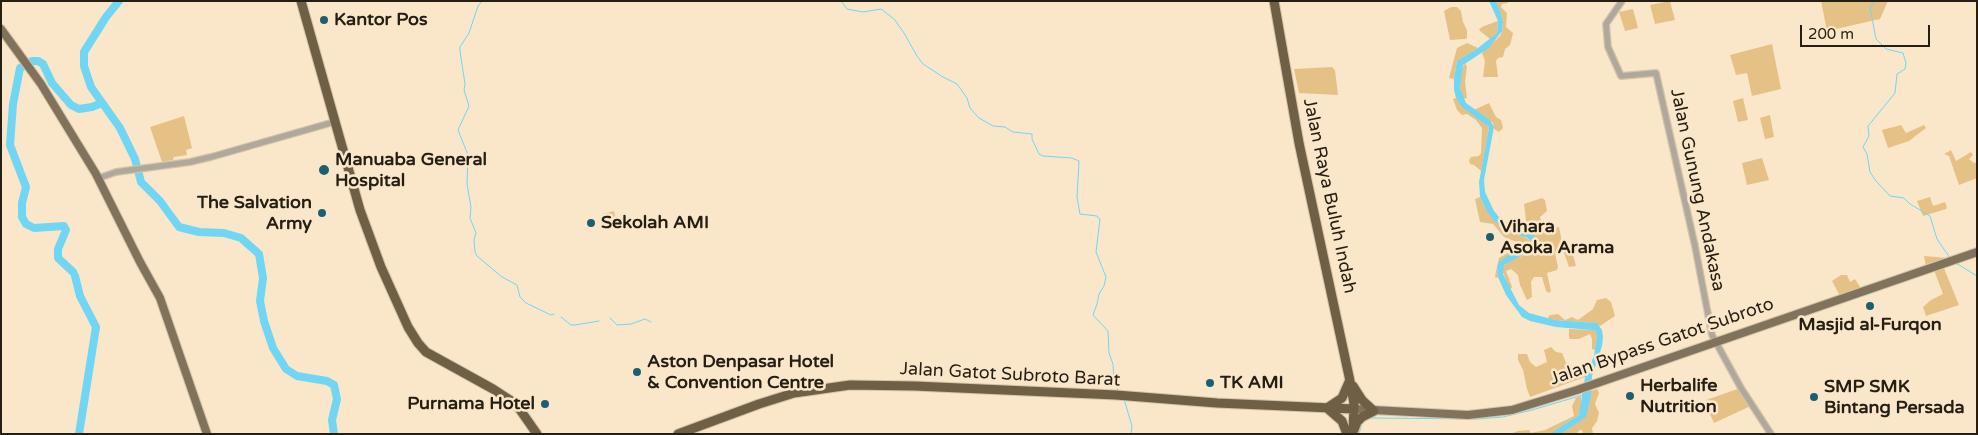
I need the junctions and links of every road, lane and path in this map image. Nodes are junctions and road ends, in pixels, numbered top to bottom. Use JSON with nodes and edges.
{"nodes":[{"id":1,"x":302,"y":1,"type":"edge"},
{"id":2,"x":1274,"y":1,"type":"edge"},
{"id":3,"x":1622,"y":1,"type":"edge"},
{"id":4,"x":1,"y":29,"type":"edge"},
{"id":5,"x":334,"y":122,"type":"junction"},
{"id":6,"x":99,"y":178,"type":"junction"},
{"id":7,"x":1977,"y":252,"type":"edge"},
{"id":8,"x":1714,"y":341,"type":"junction"},
{"id":9,"x":1350,"y":381,"type":"junction"},
{"id":10,"x":1327,"y":408,"type":"junction"},
{"id":11,"x":1351,"y":408,"type":"junction"},
{"id":12,"x":1374,"y":410,"type":"junction"},
{"id":13,"x":207,"y":434,"type":"edge"},
{"id":14,"x":538,"y":434,"type":"edge"},
{"id":15,"x":678,"y":434,"type":"edge"},
{"id":16,"x":1347,"y":434,"type":"edge"},
{"id":17,"x":1353,"y":434,"type":"edge"},
{"id":18,"x":1771,"y":434,"type":"edge"}],
"edges":[{"from":1,"to":5,"type":"highway"},
{"from":2,"to":9,"type":"highway","name":"Jalan Raya Buluh Indah"},
{"from":3,"to":8,"type":"street","name":"Jalan Gunung Andakasa"},
{"from":4,"to":6,"type":"main road"},
{"from":5,"to":6,"type":"street"},
{"from":5,"to":14,"type":"highway"},
{"from":6,"to":13,"type":"main road"},
{"from":7,"to":8,"type":"main road","name":"Jalan Bypass Gatot Subroto"},
{"from":8,"to":12,"type":"main road","name":"Jalan Bypass Gatot Subroto"},
{"from":8,"to":18,"type":"street"},
{"from":9,"to":10,"type":"highway"},
{"from":9,"to":11,"type":"highway","name":"Jalan Raya Buluh Indah"},
{"from":9,"to":12,"type":"highway"},
{"from":10,"to":11,"type":"highway","name":"Jalan Gatot Subroto Barat"},
{"from":10,"to":15,"type":"highway","name":"Jalan Gatot Subroto Barat"},
{"from":10,"to":16,"type":"highway"},
{"from":11,"to":12,"type":"main road","name":"Jalan Bypass Gatot Subroto"},
{"from":11,"to":16,"type":"highway"},
{"from":11,"to":17,"type":"highway"},
{"from":12,"to":17,"type":"highway"}]}
